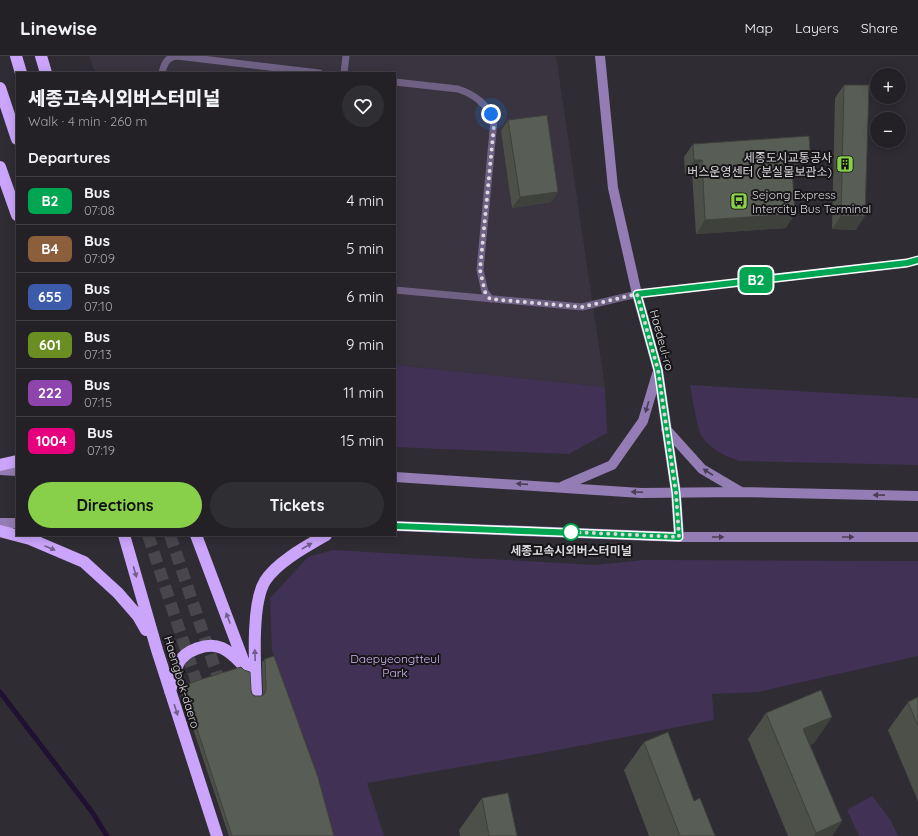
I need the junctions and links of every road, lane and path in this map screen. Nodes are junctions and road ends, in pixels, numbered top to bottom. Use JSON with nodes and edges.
{"nodes":[{"id":1,"x":16,"y":56,"type":"edge"},
{"id":2,"x":41,"y":56,"type":"edge"},
{"id":3,"x":346,"y":56,"type":"edge"},
{"id":4,"x":600,"y":56,"type":"edge"},
{"id":5,"x":21,"y":72,"type":"edge"},
{"id":6,"x":46,"y":72,"type":"edge"},
{"id":7,"x":162,"y":72,"type":"edge"},
{"id":8,"x":311,"y":72,"type":"edge"},
{"id":9,"x":344,"y":72,"type":"edge"},
{"id":10,"x":396,"y":82,"type":"edge"},
{"id":11,"x":0,"y":88,"type":"edge"},
{"id":12,"x":16,"y":136,"type":"edge"},
{"id":13,"x":0,"y":167,"type":"edge"},
{"id":14,"x":16,"y":212,"type":"edge"},
{"id":15,"x":918,"y":261,"type":"edge"},
{"id":16,"x":396,"y":290,"type":"edge"},
{"id":17,"x":637,"y":294,"type":"junction"},
{"id":18,"x":490,"y":299,"type":"junction"},
{"id":19,"x":658,"y":370,"type":"junction"},
{"id":20,"x":666,"y":429,"type":"junction"},
{"id":21,"x":16,"y":461,"type":"edge"},
{"id":22,"x":0,"y":465,"type":"edge"},
{"id":23,"x":0,"y":470,"type":"edge"},
{"id":24,"x":16,"y":471,"type":"edge"},
{"id":25,"x":396,"y":476,"type":"edge"},
{"id":26,"x":561,"y":487,"type":"junction"},
{"id":27,"x":741,"y":492,"type":"junction"},
{"id":28,"x":676,"y":493,"type":"junction"},
{"id":29,"x":918,"y":496,"type":"edge"},
{"id":30,"x":0,"y":523,"type":"edge"},
{"id":31,"x":16,"y":523,"type":"edge"},
{"id":32,"x":396,"y":526,"type":"edge"},
{"id":33,"x":0,"y":531,"type":"edge"},
{"id":34,"x":16,"y":535,"type":"edge"},
{"id":35,"x":19,"y":536,"type":"edge"},
{"id":36,"x":124,"y":536,"type":"edge"},
{"id":37,"x":196,"y":536,"type":"edge"},
{"id":38,"x":324,"y":536,"type":"edge"},
{"id":39,"x":679,"y":537,"type":"junction"},
{"id":40,"x":918,"y":537,"type":"edge"},
{"id":41,"x":157,"y":650,"type":"junction"},
{"id":42,"x":170,"y":692,"type":"junction"},
{"id":43,"x":256,"y":694,"type":"edge"},
{"id":44,"x":216,"y":836,"type":"edge"}],
"edges":[{"from":1,"to":5,"type":"highway"},
{"from":2,"to":6,"type":"highway"},
{"from":3,"to":9,"type":"lane"},
{"from":4,"to":17,"type":"street","name":"Haedeul-ro"},
{"from":7,"to":8,"type":"lane"},
{"from":10,"to":18,"type":"lane"},
{"from":11,"to":12,"type":"highway"},
{"from":13,"to":14,"type":"highway"},
{"from":15,"to":17,"type":"lane"},
{"from":16,"to":18,"type":"lane"},
{"from":17,"to":18,"type":"lane"},
{"from":17,"to":19,"type":"street","name":"Haedeul-ro"},
{"from":19,"to":20,"type":"street","name":"Haedeul-ro"},
{"from":19,"to":26,"type":"street","one_way":true},
{"from":27,"to":20,"type":"street","one_way":true},
{"from":20,"to":28,"type":"street","name":"Haedeul-ro"},
{"from":21,"to":22,"type":"highway"},
{"from":23,"to":24,"type":"street"},
{"from":26,"to":25,"type":"street","one_way":true},
{"from":28,"to":26,"type":"street","one_way":true},
{"from":27,"to":28,"type":"street"},
{"from":29,"to":27,"type":"street","one_way":true},
{"from":28,"to":39,"type":"street","name":"Haedeul-ro"},
{"from":30,"to":31,"type":"street"},
{"from":32,"to":39,"type":"street"},
{"from":33,"to":34,"type":"highway","one_way":true},
{"from":35,"to":41,"type":"highway","one_way":true},
{"from":36,"to":41,"type":"highway","name":"Haengbok-daero","one_way":true},
{"from":42,"to":37,"type":"highway","one_way":true},
{"from":43,"to":38,"type":"highway","one_way":true},
{"from":39,"to":40,"type":"street","one_way":true},
{"from":41,"to":42,"type":"highway","name":"Haengbok-daero"},
{"from":42,"to":44,"type":"highway","name":"Haengbok-daero","one_way":true}]}
